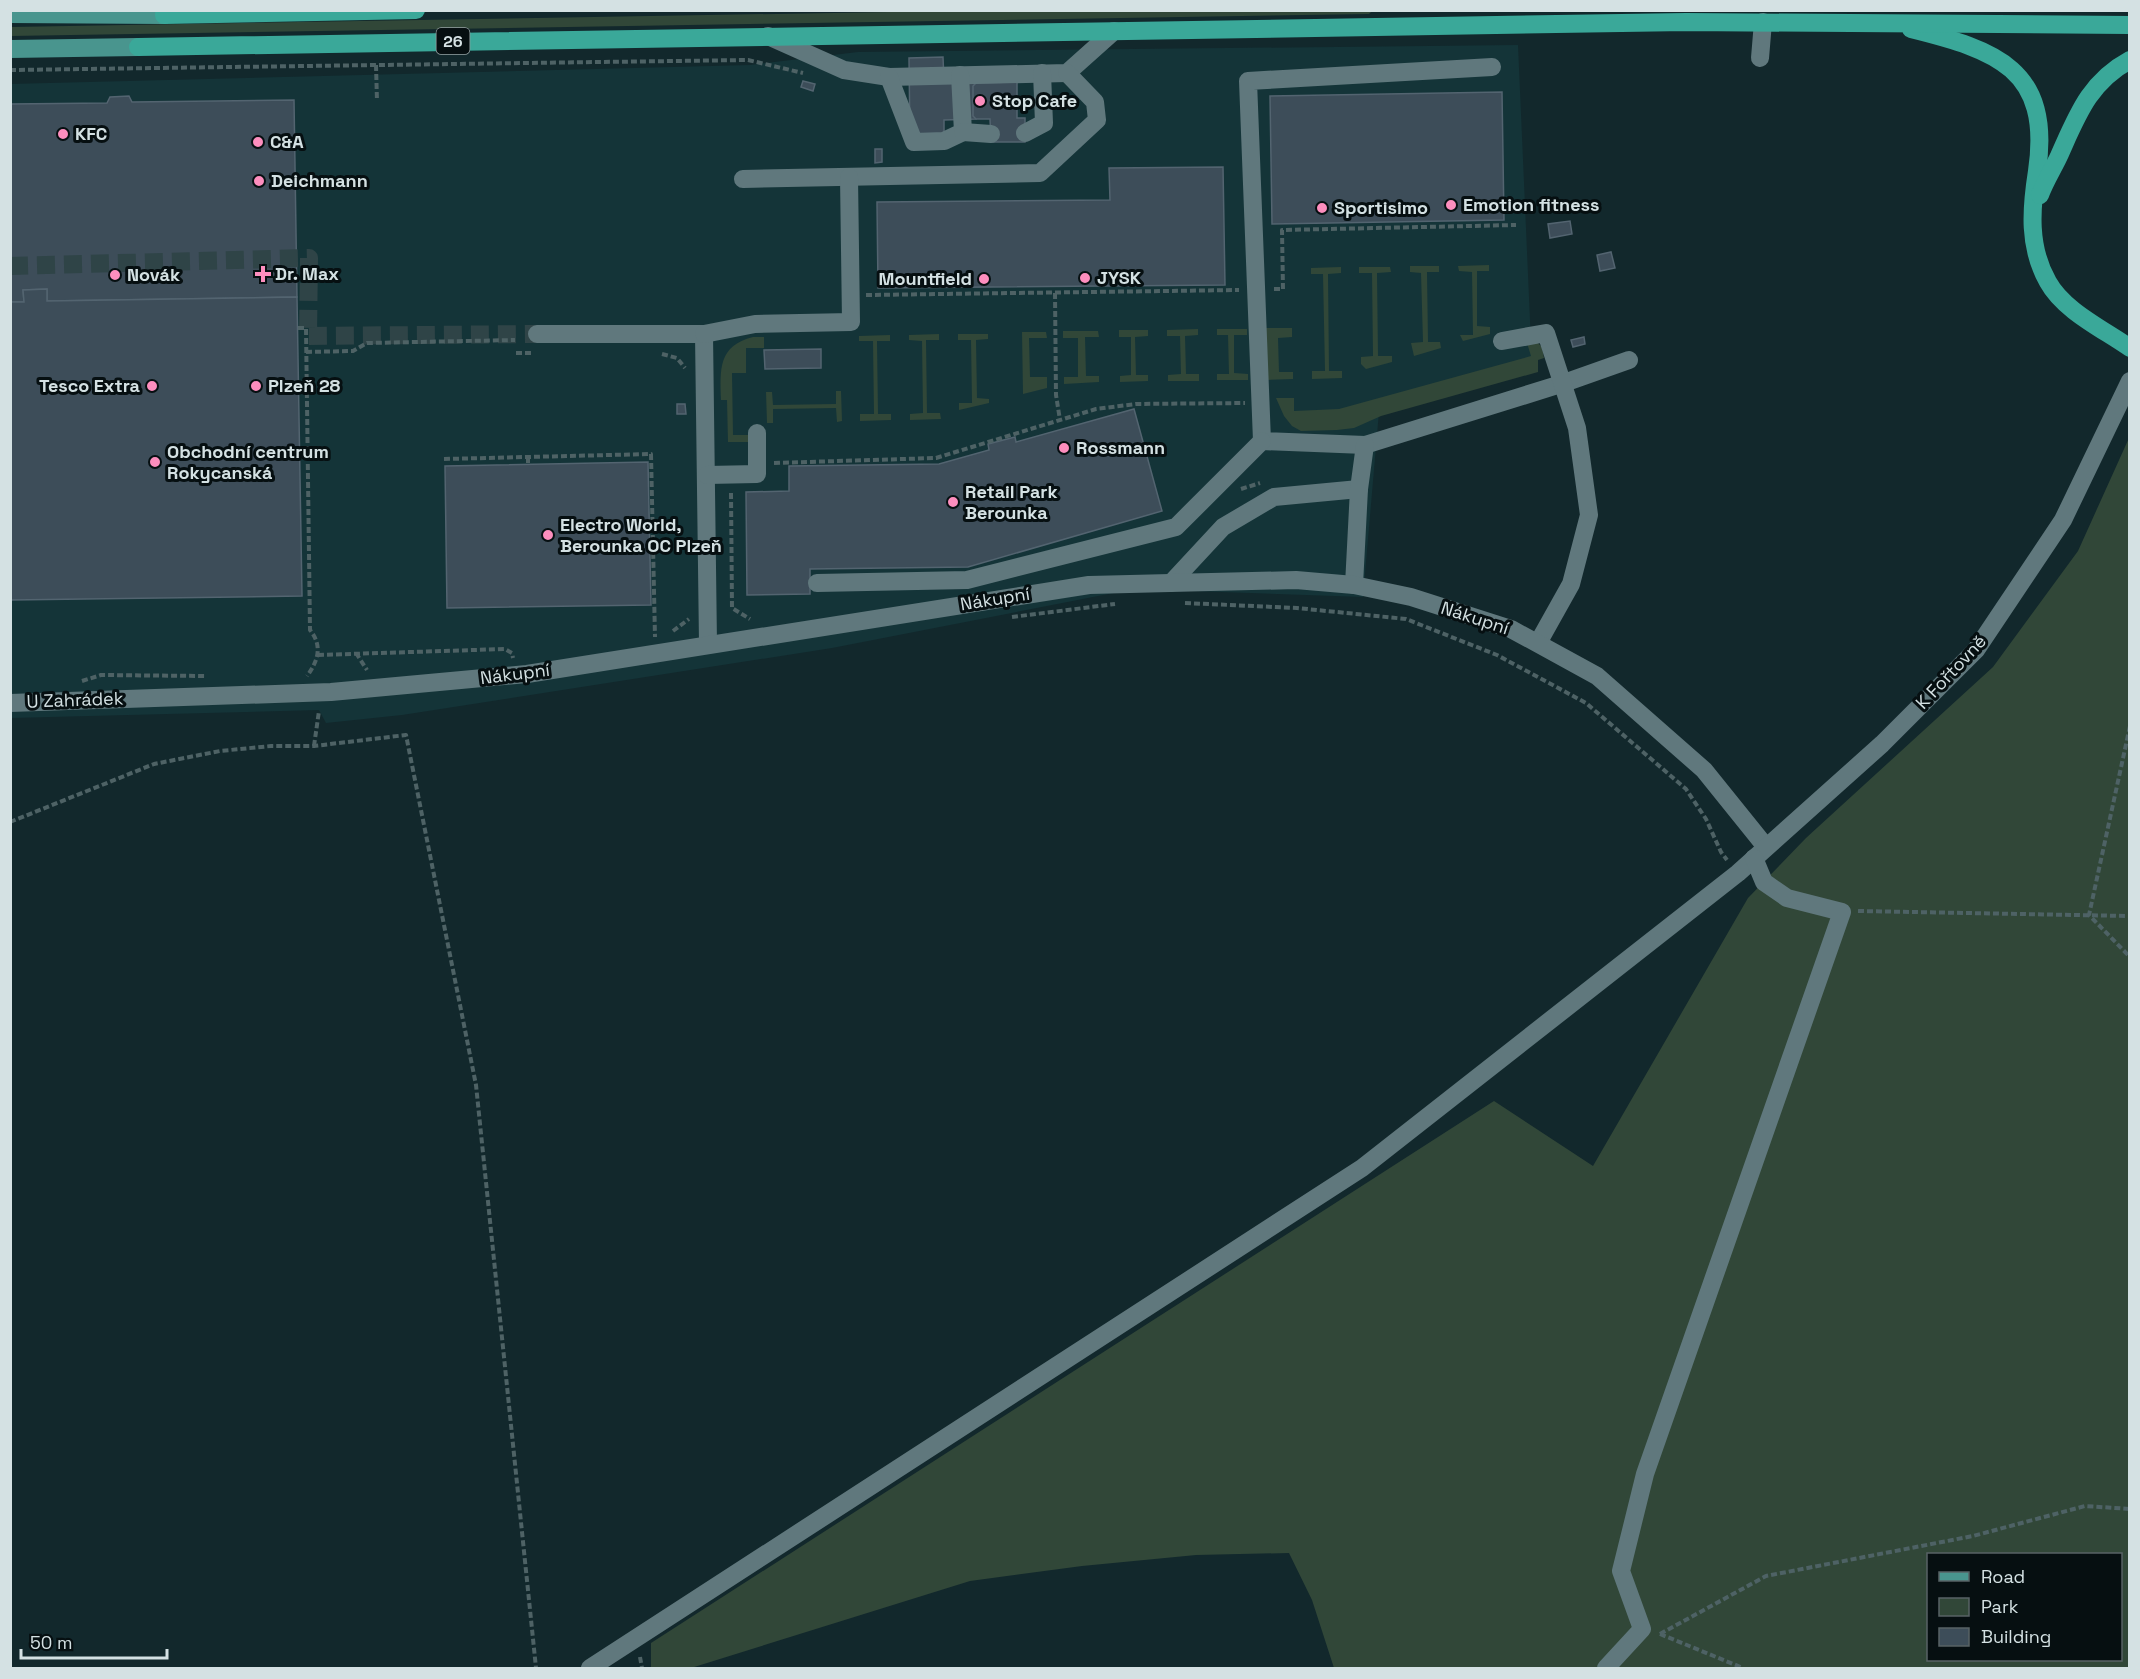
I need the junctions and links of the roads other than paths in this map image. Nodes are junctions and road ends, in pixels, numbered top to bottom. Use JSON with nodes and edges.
{"nodes":[{"id":1,"x":416,"y":10,"type":"edge"},
{"id":2,"x":10,"y":14,"type":"edge"},
{"id":3,"x":164,"y":15,"type":"joint"},
{"id":4,"x":1763,"y":22,"type":"junction"},
{"id":5,"x":1882,"y":22,"type":"junction"},
{"id":6,"x":2130,"y":25,"type":"edge"},
{"id":7,"x":1114,"y":31,"type":"junction"},
{"id":8,"x":768,"y":36,"type":"junction"},
{"id":9,"x":138,"y":47,"type":"joint"},
{"id":10,"x":10,"y":49,"type":"edge"},
{"id":11,"x":1760,"y":58,"type":"dead end"},
{"id":12,"x":2130,"y":60,"type":"edge"},
{"id":13,"x":1492,"y":68,"type":"dead end"},
{"id":14,"x":1042,"y":73,"type":"junction"},
{"id":15,"x":1067,"y":73,"type":"junction"},
{"id":16,"x":960,"y":75,"type":"junction"},
{"id":17,"x":889,"y":77,"type":"junction"},
{"id":18,"x":963,"y":132,"type":"junction"},
{"id":19,"x":1025,"y":133,"type":"dead end"},
{"id":20,"x":991,"y":134,"type":"dead end"},
{"id":21,"x":849,"y":177,"type":"junction"},
{"id":22,"x":743,"y":180,"type":"dead end"},
{"id":23,"x":2034,"y":239,"type":"junction"},
{"id":24,"x":537,"y":334,"type":"tunnel mouth"},
{"id":25,"x":704,"y":334,"type":"junction"},
{"id":26,"x":1502,"y":341,"type":"dead end"},
{"id":27,"x":2130,"y":348,"type":"edge"},
{"id":28,"x":1629,"y":360,"type":"dead end"},
{"id":29,"x":2130,"y":381,"type":"edge"},
{"id":30,"x":1564,"y":383,"type":"junction"},
{"id":31,"x":756,"y":433,"type":"dead end"},
{"id":32,"x":1262,"y":441,"type":"junction"},
{"id":33,"x":1365,"y":444,"type":"junction"},
{"id":34,"x":707,"y":475,"type":"junction"},
{"id":35,"x":1359,"y":489,"type":"junction"},
{"id":36,"x":817,"y":583,"type":"dead end"},
{"id":37,"x":1171,"y":583,"type":"junction"},
{"id":38,"x":1354,"y":585,"type":"junction"},
{"id":39,"x":1538,"y":643,"type":"junction"},
{"id":40,"x":708,"y":644,"type":"junction"},
{"id":41,"x":140,"y":698,"type":"joint"},
{"id":42,"x":10,"y":703,"type":"edge"},
{"id":43,"x":1760,"y":852,"type":"junction"},
{"id":44,"x":590,"y":1668,"type":"edge"},
{"id":45,"x":1606,"y":1668,"type":"edge"}],
"edges":[{"from":1,"to":3,"type":"highway"},
{"from":2,"to":3,"type":"main road"},
{"from":4,"to":5,"type":"highway","number":"26"},
{"from":4,"to":7,"type":"highway","number":"26"},
{"from":4,"to":11,"type":"street"},
{"from":5,"to":6,"type":"highway","number":"26"},
{"from":5,"to":23,"type":"highway"},
{"from":7,"to":8,"type":"highway","number":"26"},
{"from":7,"to":15,"type":"street"},
{"from":8,"to":9,"type":"highway","number":"26"},
{"from":8,"to":17,"type":"street"},
{"from":9,"to":10,"type":"main road","number":"26"},
{"from":12,"to":23,"type":"highway"},
{"from":13,"to":32,"type":"street"},
{"from":14,"to":15,"type":"street"},
{"from":14,"to":16,"type":"street"},
{"from":14,"to":19,"type":"street"},
{"from":15,"to":21,"type":"street"},
{"from":16,"to":17,"type":"street"},
{"from":16,"to":18,"type":"street"},
{"from":17,"to":18,"type":"street"},
{"from":18,"to":20,"type":"street"},
{"from":21,"to":22,"type":"street"},
{"from":21,"to":25,"type":"street"},
{"from":23,"to":27,"type":"highway"},
{"from":24,"to":25,"type":"street"},
{"from":25,"to":34,"type":"street"},
{"from":26,"to":30,"type":"street"},
{"from":28,"to":30,"type":"street"},
{"from":29,"to":43,"type":"street","name":"K Fořtovně"},
{"from":30,"to":33,"type":"street"},
{"from":30,"to":39,"type":"street"},
{"from":31,"to":34,"type":"street"},
{"from":32,"to":33,"type":"street"},
{"from":32,"to":36,"type":"street"},
{"from":33,"to":35,"type":"street"},
{"from":34,"to":40,"type":"street"},
{"from":35,"to":37,"type":"street"},
{"from":35,"to":38,"type":"street"},
{"from":37,"to":38,"type":"street","name":"Nákupní"},
{"from":37,"to":40,"type":"street","name":"Nákupní"},
{"from":38,"to":39,"type":"street","name":"Nákupní"},
{"from":39,"to":43,"type":"street","name":"Nákupní"},
{"from":40,"to":41,"type":"street","name":"Nákupní"},
{"from":41,"to":42,"type":"street","name":"U Zahrádek"},
{"from":43,"to":44,"type":"street","name":"K Fořtovně"},
{"from":43,"to":45,"type":"street","name":"Nákupní"}]}
